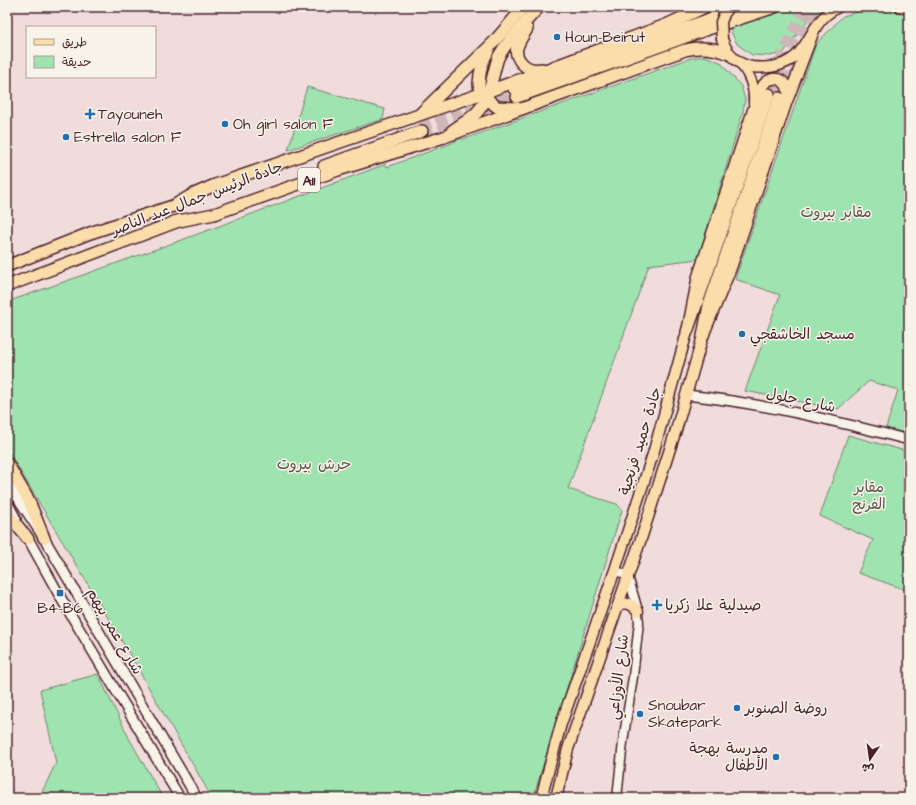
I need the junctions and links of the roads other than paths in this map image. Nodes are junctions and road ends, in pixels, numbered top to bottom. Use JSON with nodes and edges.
{"nodes":[{"id":1,"x":524,"y":7,"type":"edge"},
{"id":2,"x":539,"y":7,"type":"edge"},
{"id":3,"x":705,"y":7,"type":"edge"},
{"id":4,"x":727,"y":7,"type":"edge"},
{"id":5,"x":744,"y":7,"type":"edge"},
{"id":6,"x":775,"y":7,"type":"edge"},
{"id":7,"x":838,"y":7,"type":"edge"},
{"id":8,"x":815,"y":28,"type":"junction"},
{"id":9,"x":494,"y":43,"type":"junction"},
{"id":10,"x":730,"y":54,"type":"junction"},
{"id":11,"x":742,"y":64,"type":"junction"},
{"id":12,"x":550,"y":68,"type":"junction"},
{"id":13,"x":486,"y":94,"type":"junction"},
{"id":14,"x":778,"y":99,"type":"junction"},
{"id":15,"x":754,"y":107,"type":"junction"},
{"id":16,"x":526,"y":108,"type":"junction"},
{"id":17,"x":419,"y":124,"type":"junction"},
{"id":18,"x":444,"y":137,"type":"junction"},
{"id":19,"x":174,"y":222,"type":"junction"},
{"id":20,"x":7,"y":266,"type":"edge"},
{"id":21,"x":7,"y":286,"type":"edge"},
{"id":22,"x":687,"y":332,"type":"junction"},
{"id":23,"x":703,"y":336,"type":"joint"},
{"id":24,"x":686,"y":395,"type":"junction"},
{"id":25,"x":909,"y":440,"type":"edge"},
{"id":26,"x":7,"y":463,"type":"edge"},
{"id":27,"x":7,"y":479,"type":"edge"},
{"id":28,"x":7,"y":502,"type":"edge"},
{"id":29,"x":7,"y":513,"type":"edge"},
{"id":30,"x":44,"y":538,"type":"junction"},
{"id":31,"x":28,"y":539,"type":"junction"},
{"id":32,"x":615,"y":570,"type":"junction"},
{"id":33,"x":628,"y":576,"type":"junction"},
{"id":34,"x":618,"y":605,"type":"junction"},
{"id":35,"x":638,"y":611,"type":"junction"},
{"id":36,"x":180,"y":798,"type":"edge"},
{"id":37,"x":197,"y":798,"type":"edge"},
{"id":38,"x":541,"y":798,"type":"edge"},
{"id":39,"x":556,"y":798,"type":"edge"},
{"id":40,"x":617,"y":798,"type":"edge"}],
"edges":[{"from":1,"to":9,"type":"highway","number":"A11"},
{"from":2,"to":12,"type":"highway"},
{"from":2,"to":13,"type":"highway","number":"A11"},
{"from":3,"to":12,"type":"highway"},
{"from":4,"to":10,"type":"main road","bridge":true},
{"from":5,"to":6,"type":"highway"},
{"from":7,"to":8,"type":"main road"},
{"from":8,"to":11,"type":"main road"},
{"from":8,"to":14,"type":"main road"},
{"from":9,"to":13,"type":"highway"},
{"from":9,"to":17,"type":"highway","number":"A11"},
{"from":10,"to":11,"type":"main road"},
{"from":10,"to":16,"type":"highway"},
{"from":11,"to":15,"type":"main road"},
{"from":12,"to":13,"type":"highway"},
{"from":13,"to":16,"type":"highway"},
{"from":13,"to":17,"type":"highway"},
{"from":13,"to":18,"type":"highway","number":"A11"},
{"from":14,"to":15,"type":"main road"},
{"from":14,"to":22,"type":"highway","name":"جادة حميد فرنجية"},
{"from":14,"to":23,"type":"highway","name":"جادة حميد فرنجية"},
{"from":15,"to":22,"type":"main road"},
{"from":16,"to":18,"type":"highway"},
{"from":17,"to":19,"type":"highway","name":"جادة الرئيس جمال عبد الناصر"},
{"from":17,"to":20,"type":"highway","name":"جادة الرئيس جمال عبد الناصر","number":"A11"},
{"from":18,"to":19,"type":"highway","number":"A11"},
{"from":19,"to":21,"type":"highway","name":"جادة الرئيس جمال عبد الناصر","number":"A11"},
{"from":22,"to":32,"type":"main road","name":"جادة حميد فرنجية"},
{"from":23,"to":24,"type":"main road","name":"جادة حميد فرنجية"},
{"from":24,"to":25,"type":"main road","name":"شارع جلول"},
{"from":24,"to":33,"type":"main road","name":"جادة حميد فرنجية"},
{"from":26,"to":30,"type":"highway"},
{"from":27,"to":30,"type":"main road","name":"شارع عمر بيهم"},
{"from":28,"to":31,"type":"main road","name":"شارع عمر بيهم"},
{"from":29,"to":31,"type":"highway"},
{"from":30,"to":37,"type":"main road","name":"شارع عمر بيهم"},
{"from":31,"to":36,"type":"main road","name":"شارع عمر بيهم"},
{"from":32,"to":33,"type":"street"},
{"from":32,"to":38,"type":"main road","name":"جادة حميد فرنجية"},
{"from":33,"to":34,"type":"main road","name":"جادة حميد فرنجية"},
{"from":33,"to":35,"type":"street","name":"شارع الأوزاعي"},
{"from":34,"to":35,"type":"main road"},
{"from":34,"to":39,"type":"main road","name":"جادة حميد فرنجية"},
{"from":35,"to":40,"type":"street","name":"شارع الأوزاعي"}]}
